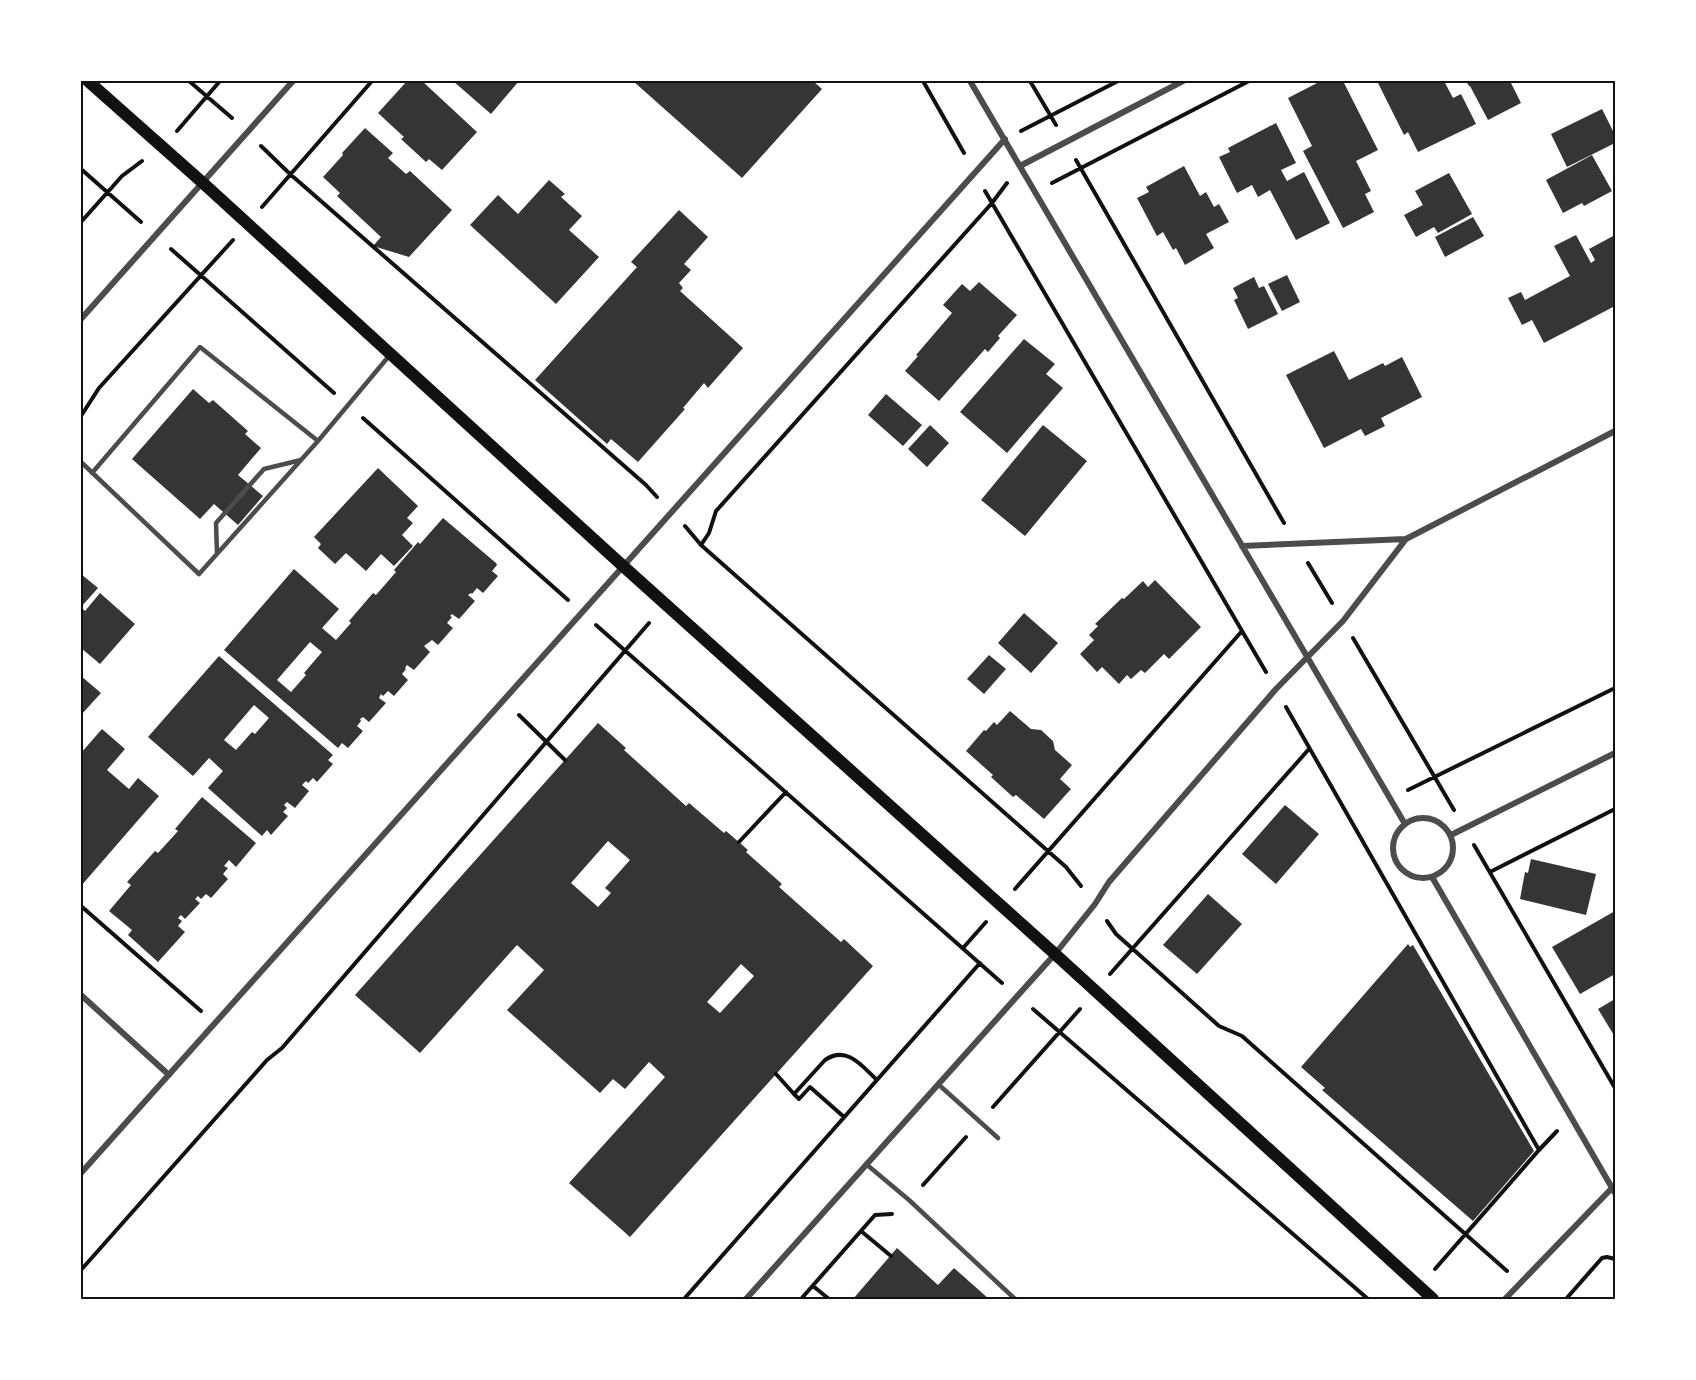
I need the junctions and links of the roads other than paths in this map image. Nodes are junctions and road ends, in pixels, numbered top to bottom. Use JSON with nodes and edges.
{"nodes":[{"id":1,"x":88,"y":81,"type":"edge"},
{"id":2,"x":293,"y":81,"type":"edge"},
{"id":3,"x":970,"y":81,"type":"edge"},
{"id":4,"x":1183,"y":81,"type":"edge"},
{"id":5,"x":1005,"y":140,"type":"junction"},
{"id":6,"x":1020,"y":166,"type":"junction"},
{"id":7,"x":203,"y":183,"type":"junction"},
{"id":8,"x":81,"y":320,"type":"edge"},
{"id":9,"x":391,"y":354,"type":"junction"},
{"id":10,"x":1615,"y":431,"type":"edge"},
{"id":11,"x":318,"y":441,"type":"junction"},
{"id":12,"x":301,"y":460,"type":"junction"},
{"id":13,"x":81,"y":462,"type":"edge"},
{"id":14,"x":92,"y":473,"type":"junction"},
{"id":15,"x":1406,"y":539,"type":"junction"},
{"id":16,"x":1242,"y":546,"type":"junction"},
{"id":17,"x":217,"y":553,"type":"junction"},
{"id":18,"x":623,"y":566,"type":"junction"},
{"id":19,"x":1308,"y":657,"type":"junction"},
{"id":20,"x":1615,"y":753,"type":"edge"},
{"id":21,"x":1405,"y":824,"type":"junction"},
{"id":22,"x":1451,"y":835,"type":"junction"},
{"id":23,"x":1432,"y":876,"type":"junction"},
{"id":24,"x":1055,"y":954,"type":"junction"},
{"id":25,"x":81,"y":995,"type":"edge"},
{"id":26,"x":169,"y":1075,"type":"junction"},
{"id":27,"x":938,"y":1084,"type":"junction"},
{"id":28,"x":998,"y":1138,"type":"dead end"},
{"id":29,"x":866,"y":1164,"type":"junction"},
{"id":30,"x":81,"y":1173,"type":"edge"},
{"id":31,"x":1614,"y":1191,"type":"edge"},
{"id":32,"x":746,"y":1299,"type":"edge"},
{"id":33,"x":1016,"y":1299,"type":"edge"},
{"id":34,"x":1433,"y":1299,"type":"edge"},
{"id":35,"x":1505,"y":1299,"type":"edge"}],
"edges":[{"from":1,"to":7,"type":"main road"},
{"from":2,"to":7,"type":"street"},
{"from":3,"to":5,"type":"street"},
{"from":4,"to":6,"type":"street"},
{"from":5,"to":6,"type":"street"},
{"from":5,"to":18,"type":"street"},
{"from":6,"to":16,"type":"street"},
{"from":7,"to":8,"type":"street"},
{"from":7,"to":9,"type":"main road"},
{"from":9,"to":11,"type":"lane"},
{"from":9,"to":18,"type":"main road"},
{"from":10,"to":15,"type":"street"},
{"from":11,"to":12,"type":"lane"},
{"from":11,"to":14,"type":"lane"},
{"from":12,"to":17,"type":"lane"},
{"from":12,"to":17,"type":"lane"},
{"from":13,"to":14,"type":"lane"},
{"from":14,"to":17,"type":"lane"},
{"from":15,"to":16,"type":"street"},
{"from":15,"to":19,"type":"street"},
{"from":16,"to":19,"type":"street"},
{"from":18,"to":24,"type":"main road"},
{"from":18,"to":26,"type":"street"},
{"from":19,"to":21,"type":"street"},
{"from":19,"to":24,"type":"street"},
{"from":20,"to":22,"type":"street"},
{"from":21,"to":22,"type":"street"},
{"from":21,"to":23,"type":"street"},
{"from":22,"to":23,"type":"street"},
{"from":23,"to":31,"type":"street"},
{"from":24,"to":27,"type":"street"},
{"from":24,"to":34,"type":"main road"},
{"from":25,"to":26,"type":"street"},
{"from":26,"to":30,"type":"street"},
{"from":27,"to":28,"type":"lane"},
{"from":27,"to":29,"type":"street"},
{"from":29,"to":32,"type":"street"},
{"from":29,"to":33,"type":"lane"},
{"from":31,"to":35,"type":"street"}]}
